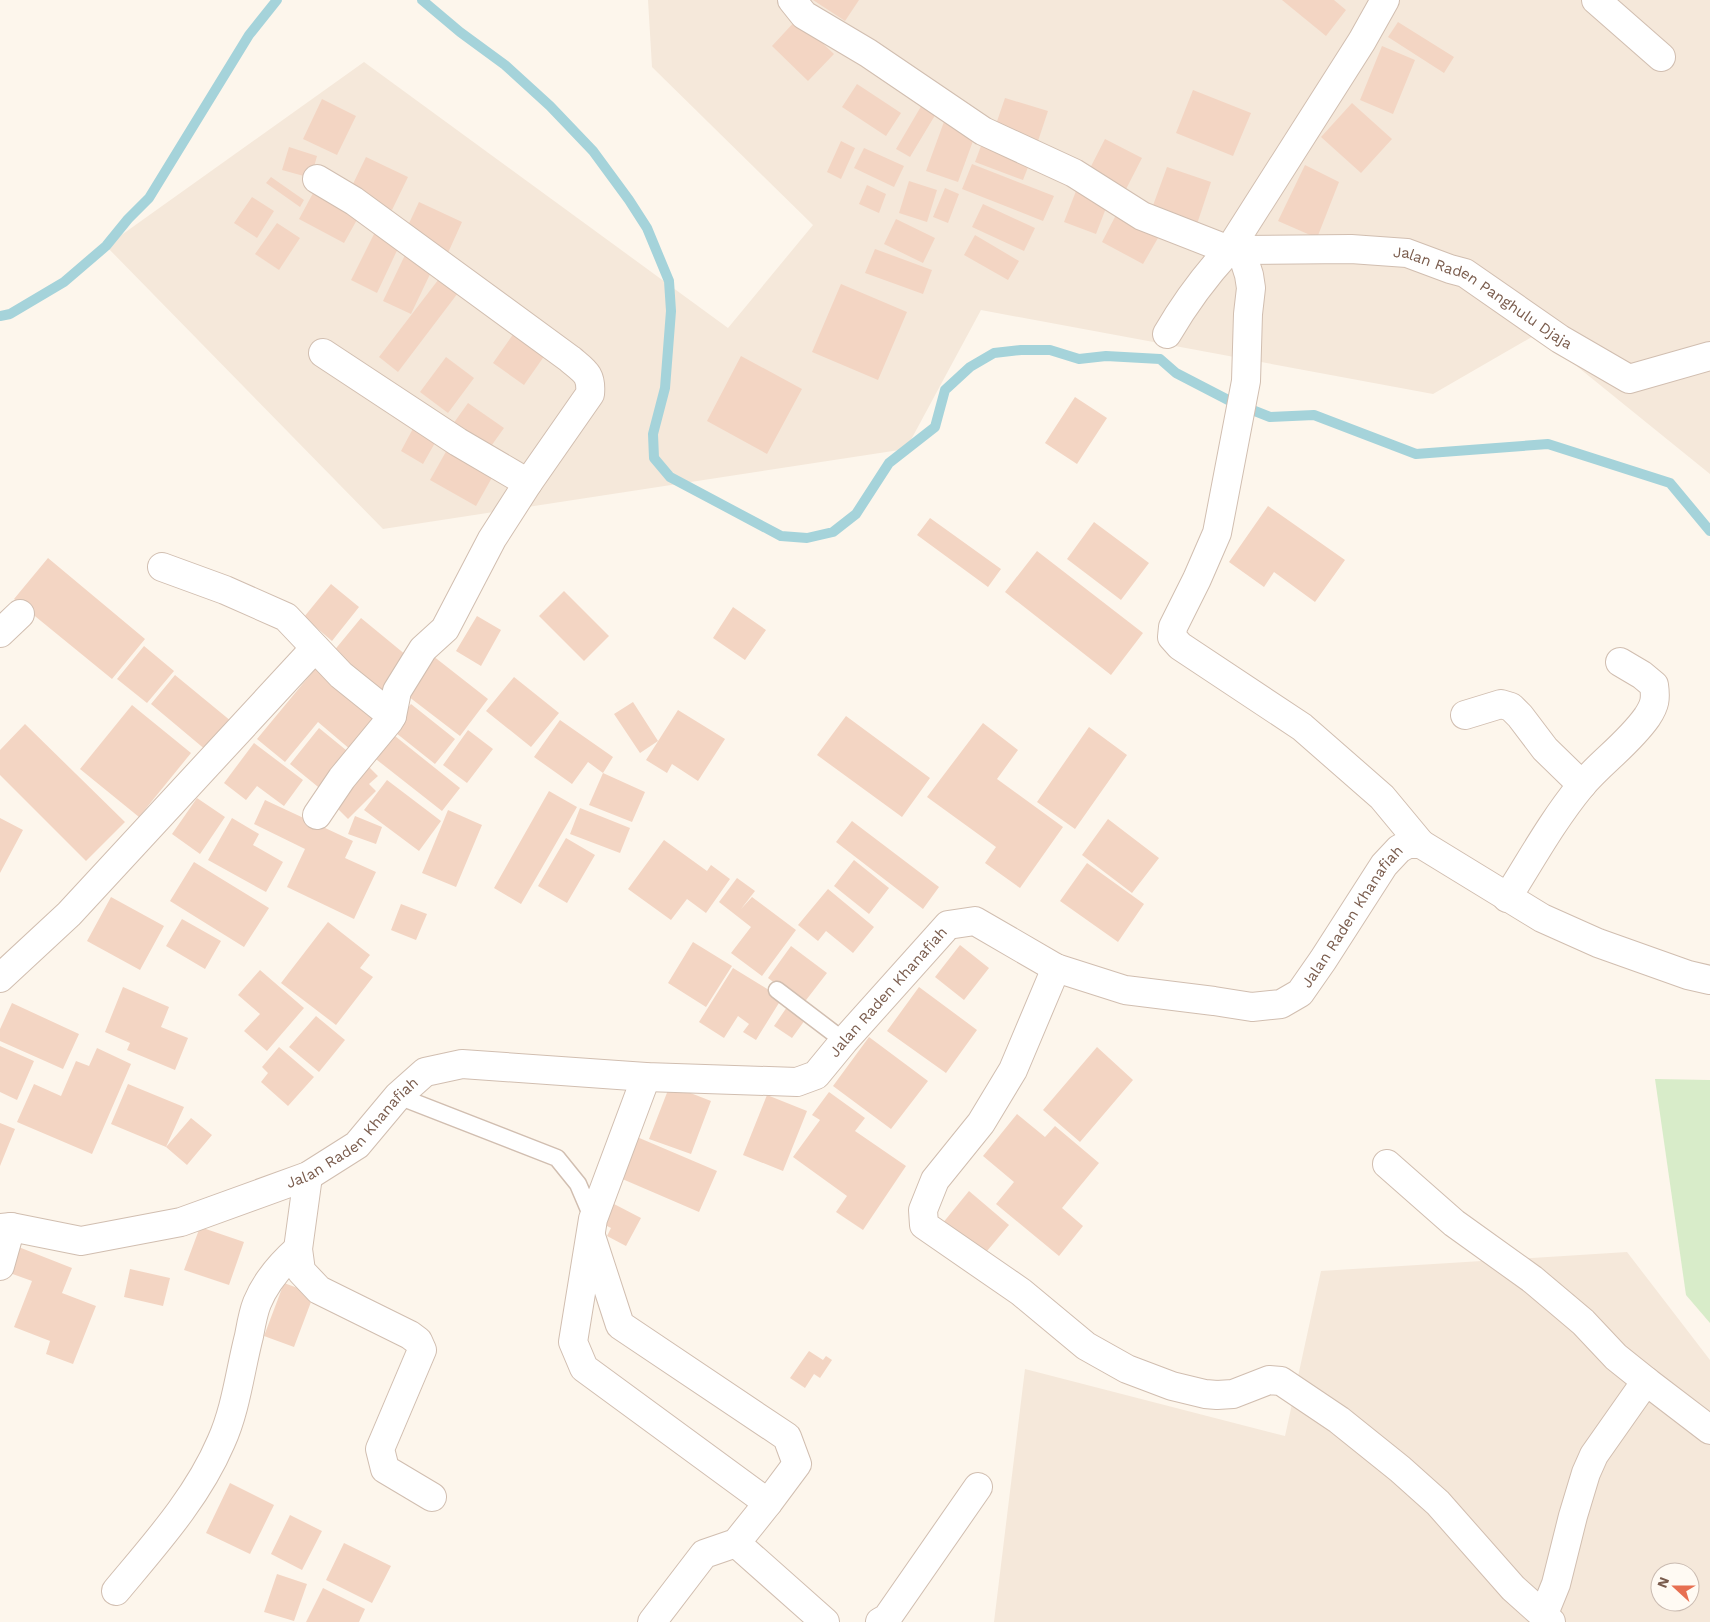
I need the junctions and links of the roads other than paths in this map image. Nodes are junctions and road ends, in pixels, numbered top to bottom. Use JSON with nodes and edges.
{"nodes":[{"id":1,"x":792,"y":0,"type":"edge"},
{"id":2,"x":1385,"y":0,"type":"edge"},
{"id":3,"x":1596,"y":0,"type":"edge"},
{"id":4,"x":1660,"y":57,"type":"dead end"},
{"id":5,"x":317,"y":179,"type":"dead end"},
{"id":6,"x":1235,"y":250,"type":"junction"},
{"id":7,"x":1167,"y":334,"type":"dead end"},
{"id":8,"x":323,"y":353,"type":"dead end"},
{"id":9,"x":1710,"y":356,"type":"edge"},
{"id":10,"x":528,"y":483,"type":"junction"},
{"id":11,"x":162,"y":566,"type":"dead end"},
{"id":12,"x":20,"y":614,"type":"dead end"},
{"id":13,"x":0,"y":633,"type":"edge"},
{"id":14,"x":315,"y":648,"type":"junction"},
{"id":15,"x":1620,"y":662,"type":"dead end"},
{"id":16,"x":1466,"y":715,"type":"dead end"},
{"id":17,"x":392,"y":716,"type":"junction"},
{"id":18,"x":1582,"y":785,"type":"junction"},
{"id":19,"x":317,"y":815,"type":"dead end"},
{"id":20,"x":1421,"y":844,"type":"junction"},
{"id":21,"x":1507,"y":898,"type":"junction"},
{"id":22,"x":1056,"y":968,"type":"junction"},
{"id":23,"x":0,"y":978,"type":"edge"},
{"id":24,"x":1710,"y":980,"type":"edge"},
{"id":25,"x":777,"y":990,"type":"dead end"},
{"id":26,"x":844,"y":1041,"type":"junction"},
{"id":27,"x":646,"y":1077,"type":"junction"},
{"id":28,"x":398,"y":1096,"type":"junction"},
{"id":29,"x":1387,"y":1164,"type":"dead end"},
{"id":30,"x":308,"y":1176,"type":"junction"},
{"id":31,"x":6,"y":1227,"type":"edge"},
{"id":32,"x":592,"y":1228,"type":"junction"},
{"id":33,"x":298,"y":1249,"type":"junction"},
{"id":34,"x":0,"y":1266,"type":"edge"},
{"id":35,"x":1646,"y":1381,"type":"junction"},
{"id":36,"x":1710,"y":1430,"type":"edge"},
{"id":37,"x":978,"y":1487,"type":"dead end"},
{"id":38,"x":432,"y":1497,"type":"dead end"},
{"id":39,"x":768,"y":1503,"type":"junction"},
{"id":40,"x":736,"y":1543,"type":"junction"},
{"id":41,"x":116,"y":1591,"type":"dead end"},
{"id":42,"x":1547,"y":1619,"type":"edge"},
{"id":43,"x":652,"y":1622,"type":"edge"},
{"id":44,"x":825,"y":1622,"type":"edge"},
{"id":45,"x":880,"y":1622,"type":"edge"}],
"edges":[{"from":1,"to":6,"type":"street"},
{"from":2,"to":6,"type":"street"},
{"from":3,"to":4,"type":"street"},
{"from":5,"to":10,"type":"street"},
{"from":6,"to":7,"type":"street"},
{"from":6,"to":9,"type":"street","name":"Jalan Raden Panghulu Djaja"},
{"from":6,"to":20,"type":"street"},
{"from":8,"to":10,"type":"street"},
{"from":10,"to":17,"type":"street"},
{"from":11,"to":14,"type":"street"},
{"from":12,"to":13,"type":"street"},
{"from":14,"to":17,"type":"street"},
{"from":14,"to":23,"type":"street"},
{"from":15,"to":18,"type":"street"},
{"from":16,"to":18,"type":"street"},
{"from":17,"to":19,"type":"street"},
{"from":18,"to":21,"type":"street"},
{"from":20,"to":21,"type":"street","name":"Jalan Raden Khanafiah"},
{"from":20,"to":22,"type":"street","name":"Jalan Raden Khanafiah"},
{"from":21,"to":24,"type":"street","name":"Jalan Raden Khanafiah"},
{"from":22,"to":26,"type":"street","name":"Jalan Raden Khanafiah"},
{"from":22,"to":42,"type":"street"},
{"from":25,"to":26,"type":"lane"},
{"from":26,"to":27,"type":"street","name":"Jalan Raden Khanafiah"},
{"from":27,"to":28,"type":"street","name":"Jalan Raden Khanafiah"},
{"from":27,"to":32,"type":"street"},
{"from":28,"to":30,"type":"street","name":"Jalan Raden Khanafiah"},
{"from":28,"to":32,"type":"lane"},
{"from":29,"to":35,"type":"street"},
{"from":30,"to":31,"type":"street","name":"Jalan Raden Khanafiah"},
{"from":30,"to":33,"type":"street"},
{"from":31,"to":34,"type":"street"},
{"from":32,"to":39,"type":"street"},
{"from":32,"to":39,"type":"street"},
{"from":33,"to":38,"type":"street"},
{"from":33,"to":41,"type":"street"},
{"from":35,"to":36,"type":"street"},
{"from":35,"to":42,"type":"street"},
{"from":37,"to":45,"type":"street"},
{"from":39,"to":40,"type":"street"},
{"from":40,"to":43,"type":"street"},
{"from":40,"to":44,"type":"street"}]}
